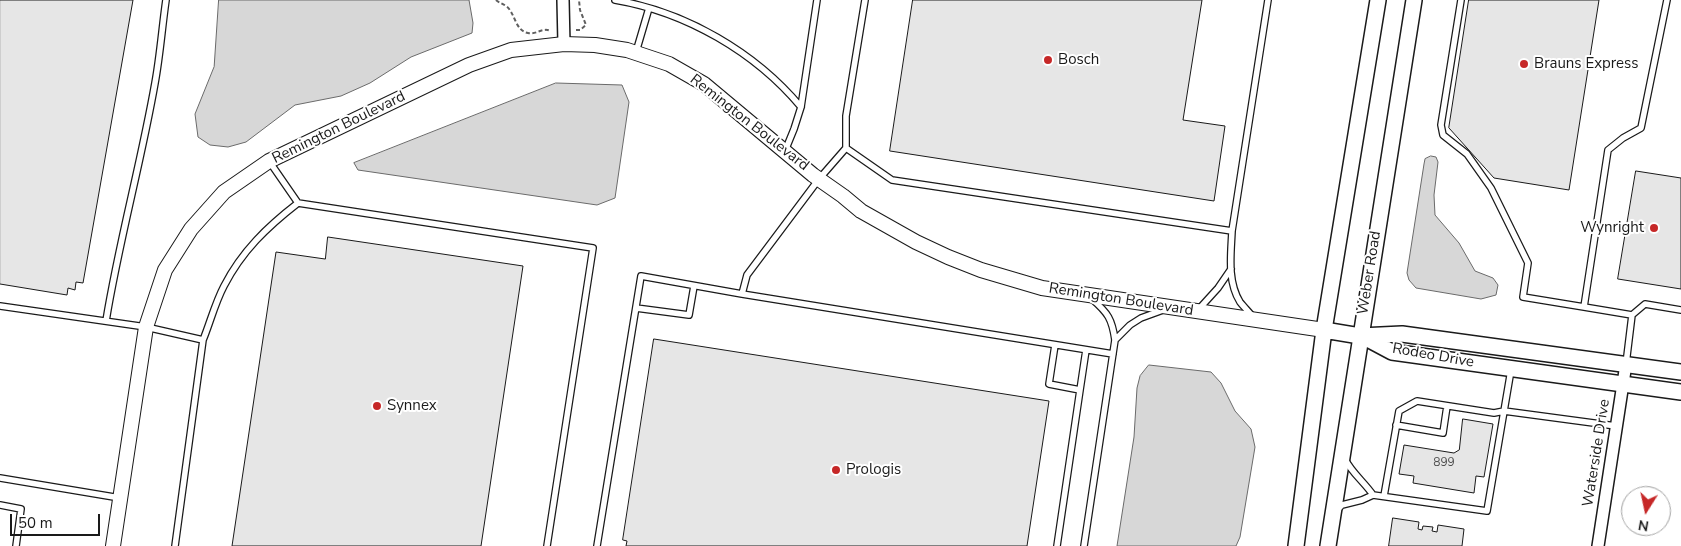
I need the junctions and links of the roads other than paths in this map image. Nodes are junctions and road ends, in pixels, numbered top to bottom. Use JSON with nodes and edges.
{"nodes":[{"id":1,"x":166,"y":0,"type":"edge"},
{"id":2,"x":563,"y":0,"type":"edge"},
{"id":3,"x":616,"y":0,"type":"edge"},
{"id":4,"x":817,"y":0,"type":"edge"},
{"id":5,"x":865,"y":0,"type":"edge"},
{"id":6,"x":1268,"y":0,"type":"edge"},
{"id":7,"x":1378,"y":0,"type":"edge"},
{"id":8,"x":1414,"y":0,"type":"edge"},
{"id":9,"x":1461,"y":0,"type":"edge"},
{"id":10,"x":1667,"y":0,"type":"edge"},
{"id":11,"x":649,"y":8,"type":"junction"},
{"id":12,"x":564,"y":44,"type":"junction"},
{"id":13,"x":635,"y":53,"type":"junction"},
{"id":14,"x":801,"y":107,"type":"junction"},
{"id":15,"x":846,"y":148,"type":"junction"},
{"id":16,"x":785,"y":151,"type":"junction"},
{"id":17,"x":269,"y":161,"type":"junction"},
{"id":18,"x":819,"y":179,"type":"junction"},
{"id":19,"x":298,"y":203,"type":"junction"},
{"id":20,"x":1232,"y":230,"type":"junction"},
{"id":21,"x":1231,"y":269,"type":"junction"},
{"id":22,"x":694,"y":286,"type":"junction"},
{"id":23,"x":742,"y":294,"type":"junction"},
{"id":24,"x":1086,"y":295,"type":"junction"},
{"id":25,"x":0,"y":306,"type":"edge"},
{"id":26,"x":1584,"y":307,"type":"junction"},
{"id":27,"x":636,"y":308,"type":"junction"},
{"id":28,"x":1172,"y":308,"type":"junction"},
{"id":29,"x":1681,"y":310,"type":"edge"},
{"id":30,"x":1197,"y":311,"type":"junction"},
{"id":31,"x":1632,"y":315,"type":"junction"},
{"id":32,"x":1255,"y":319,"type":"junction"},
{"id":33,"x":106,"y":321,"type":"junction"},
{"id":34,"x":146,"y":327,"type":"junction"},
{"id":35,"x":1324,"y":330,"type":"junction"},
{"id":36,"x":1360,"y":336,"type":"junction"},
{"id":37,"x":203,"y":340,"type":"junction"},
{"id":38,"x":1115,"y":340,"type":"junction"},
{"id":39,"x":1055,"y":345,"type":"junction"},
{"id":40,"x":1086,"y":350,"type":"junction"},
{"id":41,"x":1114,"y":354,"type":"junction"},
{"id":42,"x":1626,"y":364,"type":"junction"},
{"id":43,"x":1511,"y":368,"type":"junction"},
{"id":44,"x":1681,"y":372,"type":"edge"},
{"id":45,"x":1622,"y":384,"type":"junction"},
{"id":46,"x":1080,"y":390,"type":"junction"},
{"id":47,"x":1681,"y":392,"type":"edge"},
{"id":48,"x":1447,"y":406,"type":"junction"},
{"id":49,"x":1504,"y":411,"type":"junction"},
{"id":50,"x":1396,"y":425,"type":"junction"},
{"id":51,"x":1616,"y":426,"type":"junction"},
{"id":52,"x":1342,"y":452,"type":"junction"},
{"id":53,"x":0,"y":478,"type":"edge"},
{"id":54,"x":1373,"y":495,"type":"junction"},
{"id":55,"x":1384,"y":496,"type":"junction"},
{"id":56,"x":120,"y":498,"type":"junction"},
{"id":57,"x":0,"y":506,"type":"edge"},
{"id":58,"x":1333,"y":513,"type":"junction"},
{"id":59,"x":16,"y":546,"type":"edge"},
{"id":60,"x":113,"y":546,"type":"edge"},
{"id":61,"x":175,"y":546,"type":"edge"},
{"id":62,"x":547,"y":546,"type":"edge"},
{"id":63,"x":597,"y":546,"type":"edge"},
{"id":64,"x":1057,"y":546,"type":"edge"},
{"id":65,"x":1084,"y":546,"type":"edge"},
{"id":66,"x":1296,"y":546,"type":"edge"},
{"id":67,"x":1328,"y":546,"type":"edge"},
{"id":68,"x":1598,"y":546,"type":"edge"}],
"edges":[{"from":1,"to":33,"type":"lane"},
{"from":2,"to":12,"type":"street"},
{"from":3,"to":11,"type":"lane"},
{"from":4,"to":14,"type":"lane"},
{"from":5,"to":15,"type":"lane"},
{"from":6,"to":20,"type":"lane"},
{"from":7,"to":35,"type":"main road"},
{"from":8,"to":36,"type":"main road","name":"Weber Road"},
{"from":9,"to":26,"type":"lane"},
{"from":10,"to":26,"type":"lane"},
{"from":11,"to":13,"type":"lane"},
{"from":11,"to":14,"type":"lane"},
{"from":12,"to":13,"type":"street","name":"Remington Boulevard"},
{"from":12,"to":17,"type":"street","name":"Remington Boulevard"},
{"from":13,"to":16,"type":"street","name":"Remington Boulevard"},
{"from":14,"to":16,"type":"lane"},
{"from":15,"to":18,"type":"lane"},
{"from":15,"to":20,"type":"lane"},
{"from":16,"to":18,"type":"street","name":"Remington Boulevard"},
{"from":17,"to":19,"type":"lane"},
{"from":17,"to":34,"type":"street","name":"Remington Boulevard"},
{"from":18,"to":23,"type":"lane"},
{"from":18,"to":24,"type":"street","name":"Remington Boulevard"},
{"from":19,"to":37,"type":"lane"},
{"from":19,"to":62,"type":"lane"},
{"from":20,"to":21,"type":"lane"},
{"from":21,"to":30,"type":"lane"},
{"from":21,"to":32,"type":"lane"},
{"from":22,"to":23,"type":"lane"},
{"from":22,"to":27,"type":"lane"},
{"from":22,"to":27,"type":"lane"},
{"from":23,"to":39,"type":"lane"},
{"from":24,"to":28,"type":"street","name":"Remington Boulevard"},
{"from":24,"to":38,"type":"lane"},
{"from":25,"to":33,"type":"lane"},
{"from":26,"to":31,"type":"lane"},
{"from":27,"to":63,"type":"lane"},
{"from":28,"to":30,"type":"street","name":"Remington Boulevard"},
{"from":28,"to":38,"type":"lane"},
{"from":29,"to":31,"type":"lane"},
{"from":30,"to":32,"type":"street","name":"Remington Boulevard"},
{"from":31,"to":42,"type":"lane"},
{"from":32,"to":35,"type":"street","name":"Remington Boulevard"},
{"from":33,"to":34,"type":"lane"},
{"from":34,"to":37,"type":"lane"},
{"from":34,"to":56,"type":"street","name":"Remington Boulevard"},
{"from":35,"to":36,"type":"main road","name":"Remington Boulevard"},
{"from":35,"to":66,"type":"main road"},
{"from":36,"to":42,"type":"main road","name":"Rodeo Drive"},
{"from":36,"to":43,"type":"main road","name":"Rodeo Drive"},
{"from":36,"to":52,"type":"main road","name":"Weber Road"},
{"from":37,"to":61,"type":"lane"},
{"from":38,"to":41,"type":"lane"},
{"from":39,"to":40,"type":"lane"},
{"from":39,"to":46,"type":"lane"},
{"from":40,"to":41,"type":"lane"},
{"from":40,"to":46,"type":"lane"},
{"from":41,"to":65,"type":"lane"},
{"from":42,"to":44,"type":"main road","name":"Rodeo Drive"},
{"from":42,"to":45,"type":"street","name":"Waterside Drive"},
{"from":43,"to":45,"type":"main road","name":"Rodeo Drive"},
{"from":43,"to":49,"type":"lane"},
{"from":45,"to":47,"type":"main road","name":"Rodeo Drive"},
{"from":45,"to":51,"type":"street","name":"Waterside Drive"},
{"from":46,"to":64,"type":"lane"},
{"from":48,"to":49,"type":"lane"},
{"from":48,"to":50,"type":"lane"},
{"from":48,"to":50,"type":"lane"},
{"from":49,"to":51,"type":"lane"},
{"from":49,"to":55,"type":"lane"},
{"from":50,"to":55,"type":"lane"},
{"from":51,"to":68,"type":"street","name":"Waterside Drive"},
{"from":52,"to":54,"type":"lane"},
{"from":52,"to":58,"type":"main road","name":"Weber Road"},
{"from":53,"to":56,"type":"lane"},
{"from":54,"to":55,"type":"lane"},
{"from":54,"to":58,"type":"lane"},
{"from":56,"to":60,"type":"street","name":"Remington Boulevard"},
{"from":57,"to":59,"type":"lane"},
{"from":58,"to":67,"type":"main road","name":"Weber Road"}]}
